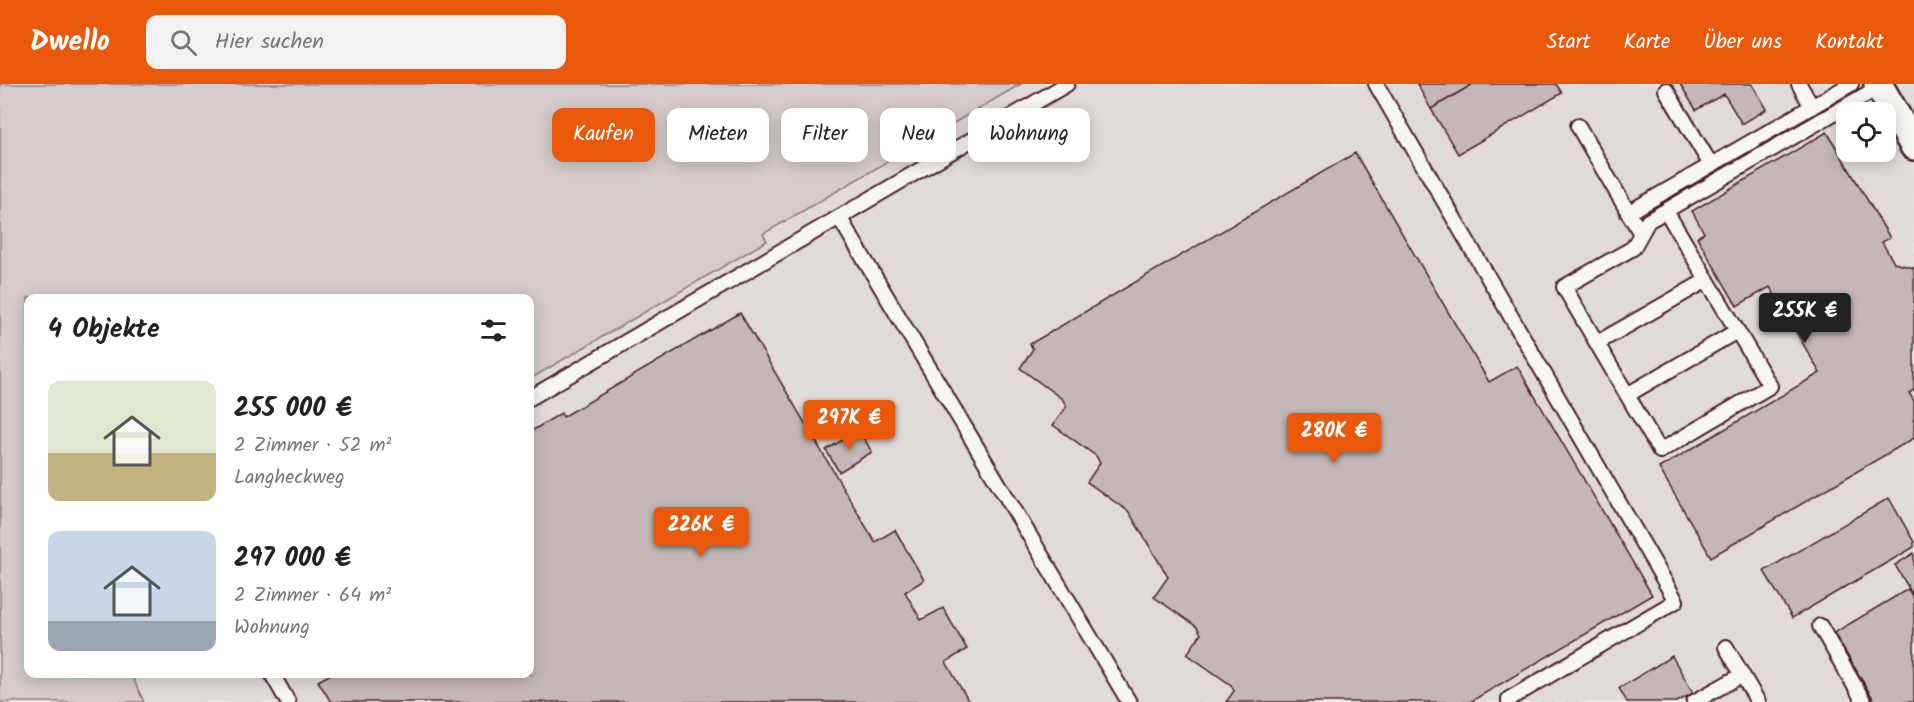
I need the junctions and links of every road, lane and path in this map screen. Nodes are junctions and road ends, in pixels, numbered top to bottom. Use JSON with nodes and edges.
{"nodes":[{"id":1,"x":1067,"y":84,"type":"edge"},
{"id":2,"x":1376,"y":84,"type":"edge"},
{"id":3,"x":1799,"y":84,"type":"edge"},
{"id":4,"x":1851,"y":84,"type":"edge"},
{"id":5,"x":1879,"y":85,"type":"edge"},
{"id":6,"x":1666,"y":90,"type":"dead end"},
{"id":7,"x":1812,"y":107,"type":"junction"},
{"id":8,"x":1578,"y":126,"type":"dead end"},
{"id":9,"x":1914,"y":146,"type":"edge"},
{"id":10,"x":1711,"y":165,"type":"junction"},
{"id":11,"x":1666,"y":211,"type":"junction"},
{"id":12,"x":1628,"y":213,"type":"junction"},
{"id":13,"x":839,"y":217,"type":"junction"},
{"id":14,"x":1641,"y":234,"type":"junction"},
{"id":15,"x":1707,"y":280,"type":"junction"},
{"id":16,"x":1737,"y":331,"type":"junction"},
{"id":17,"x":1597,"y":343,"type":"junction"},
{"id":18,"x":1627,"y":395,"type":"junction"},
{"id":19,"x":534,"y":396,"type":"edge"},
{"id":20,"x":1820,"y":626,"type":"dead end"},
{"id":21,"x":1726,"y":647,"type":"dead end"},
{"id":22,"x":1742,"y":675,"type":"junction"},
{"id":23,"x":274,"y":678,"type":"edge"},
{"id":24,"x":288,"y":702,"type":"edge"},
{"id":25,"x":1129,"y":702,"type":"edge"},
{"id":26,"x":1509,"y":702,"type":"edge"},
{"id":27,"x":1695,"y":702,"type":"edge"},
{"id":28,"x":1758,"y":702,"type":"edge"},
{"id":29,"x":1864,"y":702,"type":"edge"}],
"edges":[{"from":1,"to":13,"type":"lane"},
{"from":2,"to":26,"type":"lane"},
{"from":3,"to":7,"type":"lane"},
{"from":4,"to":7,"type":"lane"},
{"from":5,"to":9,"type":"street"},
{"from":5,"to":11,"type":"lane"},
{"from":6,"to":10,"type":"lane"},
{"from":7,"to":10,"type":"lane"},
{"from":8,"to":12,"type":"lane"},
{"from":10,"to":12,"type":"lane"},
{"from":11,"to":14,"type":"lane"},
{"from":11,"to":15,"type":"lane"},
{"from":12,"to":14,"type":"lane"},
{"from":13,"to":19,"type":"lane"},
{"from":13,"to":25,"type":"lane"},
{"from":14,"to":17,"type":"lane"},
{"from":15,"to":16,"type":"lane"},
{"from":15,"to":17,"type":"lane"},
{"from":16,"to":18,"type":"lane"},
{"from":16,"to":18,"type":"lane"},
{"from":17,"to":18,"type":"lane"},
{"from":20,"to":29,"type":"lane"},
{"from":21,"to":22,"type":"lane"},
{"from":22,"to":27,"type":"lane"},
{"from":22,"to":28,"type":"lane"},
{"from":23,"to":24,"type":"lane"}]}
